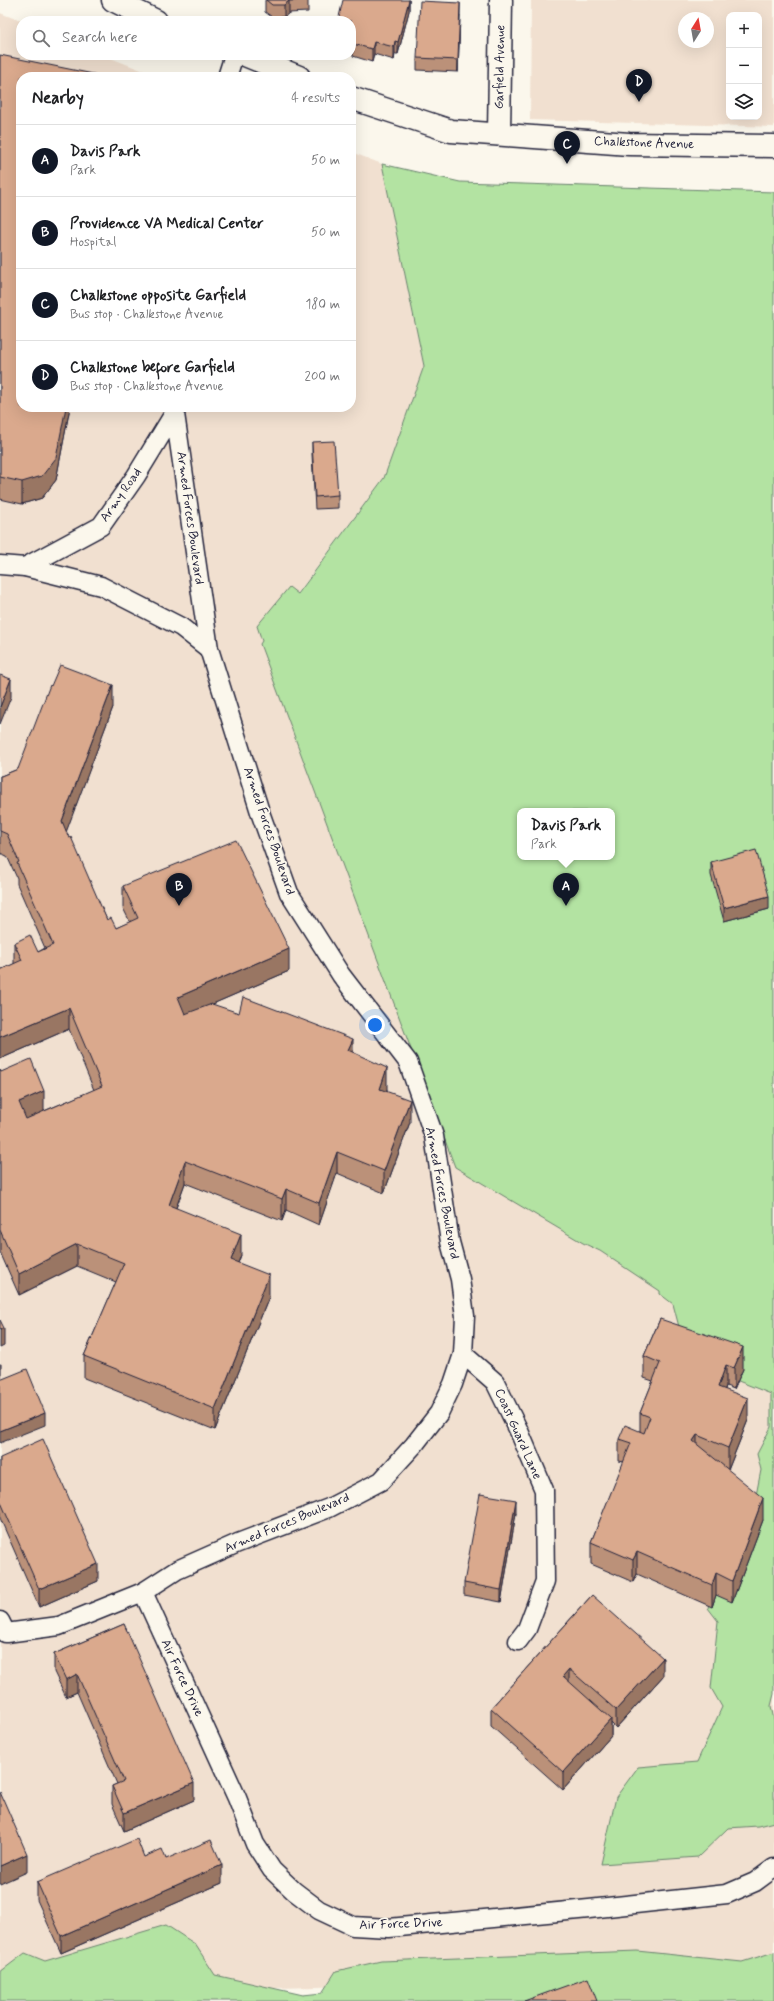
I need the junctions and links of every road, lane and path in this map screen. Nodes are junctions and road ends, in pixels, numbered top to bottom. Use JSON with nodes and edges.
{"nodes":[{"id":1,"x":113,"y":0,"type":"edge"},
{"id":2,"x":501,"y":0,"type":"edge"},
{"id":3,"x":148,"y":13,"type":"edge"},
{"id":4,"x":232,"y":60,"type":"edge"},
{"id":5,"x":257,"y":60,"type":"edge"},
{"id":6,"x":229,"y":72,"type":"edge"},
{"id":7,"x":287,"y":72,"type":"edge"},
{"id":8,"x":356,"y":100,"type":"edge"},
{"id":9,"x":499,"y":134,"type":"junction"},
{"id":10,"x":774,"y":146,"type":"edge"},
{"id":11,"x":173,"y":412,"type":"edge"},
{"id":12,"x":174,"y":412,"type":"edge"},
{"id":13,"x":0,"y":565,"type":"edge"},
{"id":14,"x":25,"y":567,"type":"junction"},
{"id":15,"x":209,"y":650,"type":"junction"},
{"id":16,"x":464,"y":1354,"type":"junction"},
{"id":17,"x":143,"y":1592,"type":"junction"},
{"id":18,"x":3,"y":1627,"type":"edge"},
{"id":19,"x":518,"y":1641,"type":"dead end"},
{"id":20,"x":774,"y":1868,"type":"edge"}],
"edges":[{"from":1,"to":3,"type":"main road"},
{"from":2,"to":9,"type":"main road","name":"Garfield Avenue"},
{"from":4,"to":6,"type":"lane"},
{"from":5,"to":7,"type":"main road"},
{"from":8,"to":9,"type":"main road","name":"Chalkstone Avenue"},
{"from":9,"to":10,"type":"main road","name":"Chalkstone Avenue"},
{"from":11,"to":14,"type":"lane","name":"Army Road"},
{"from":12,"to":15,"type":"lane","name":"Armed Forces Boulevard"},
{"from":13,"to":14,"type":"lane"},
{"from":14,"to":15,"type":"lane"},
{"from":15,"to":16,"type":"lane","name":"Armed Forces Boulevard"},
{"from":16,"to":17,"type":"lane","name":"Armed Forces Boulevard"},
{"from":16,"to":19,"type":"lane","name":"Coast Guard Lane"},
{"from":17,"to":18,"type":"lane","name":"Armed Forces Boulevard"},
{"from":17,"to":20,"type":"lane","name":"Air Force Drive"}]}
